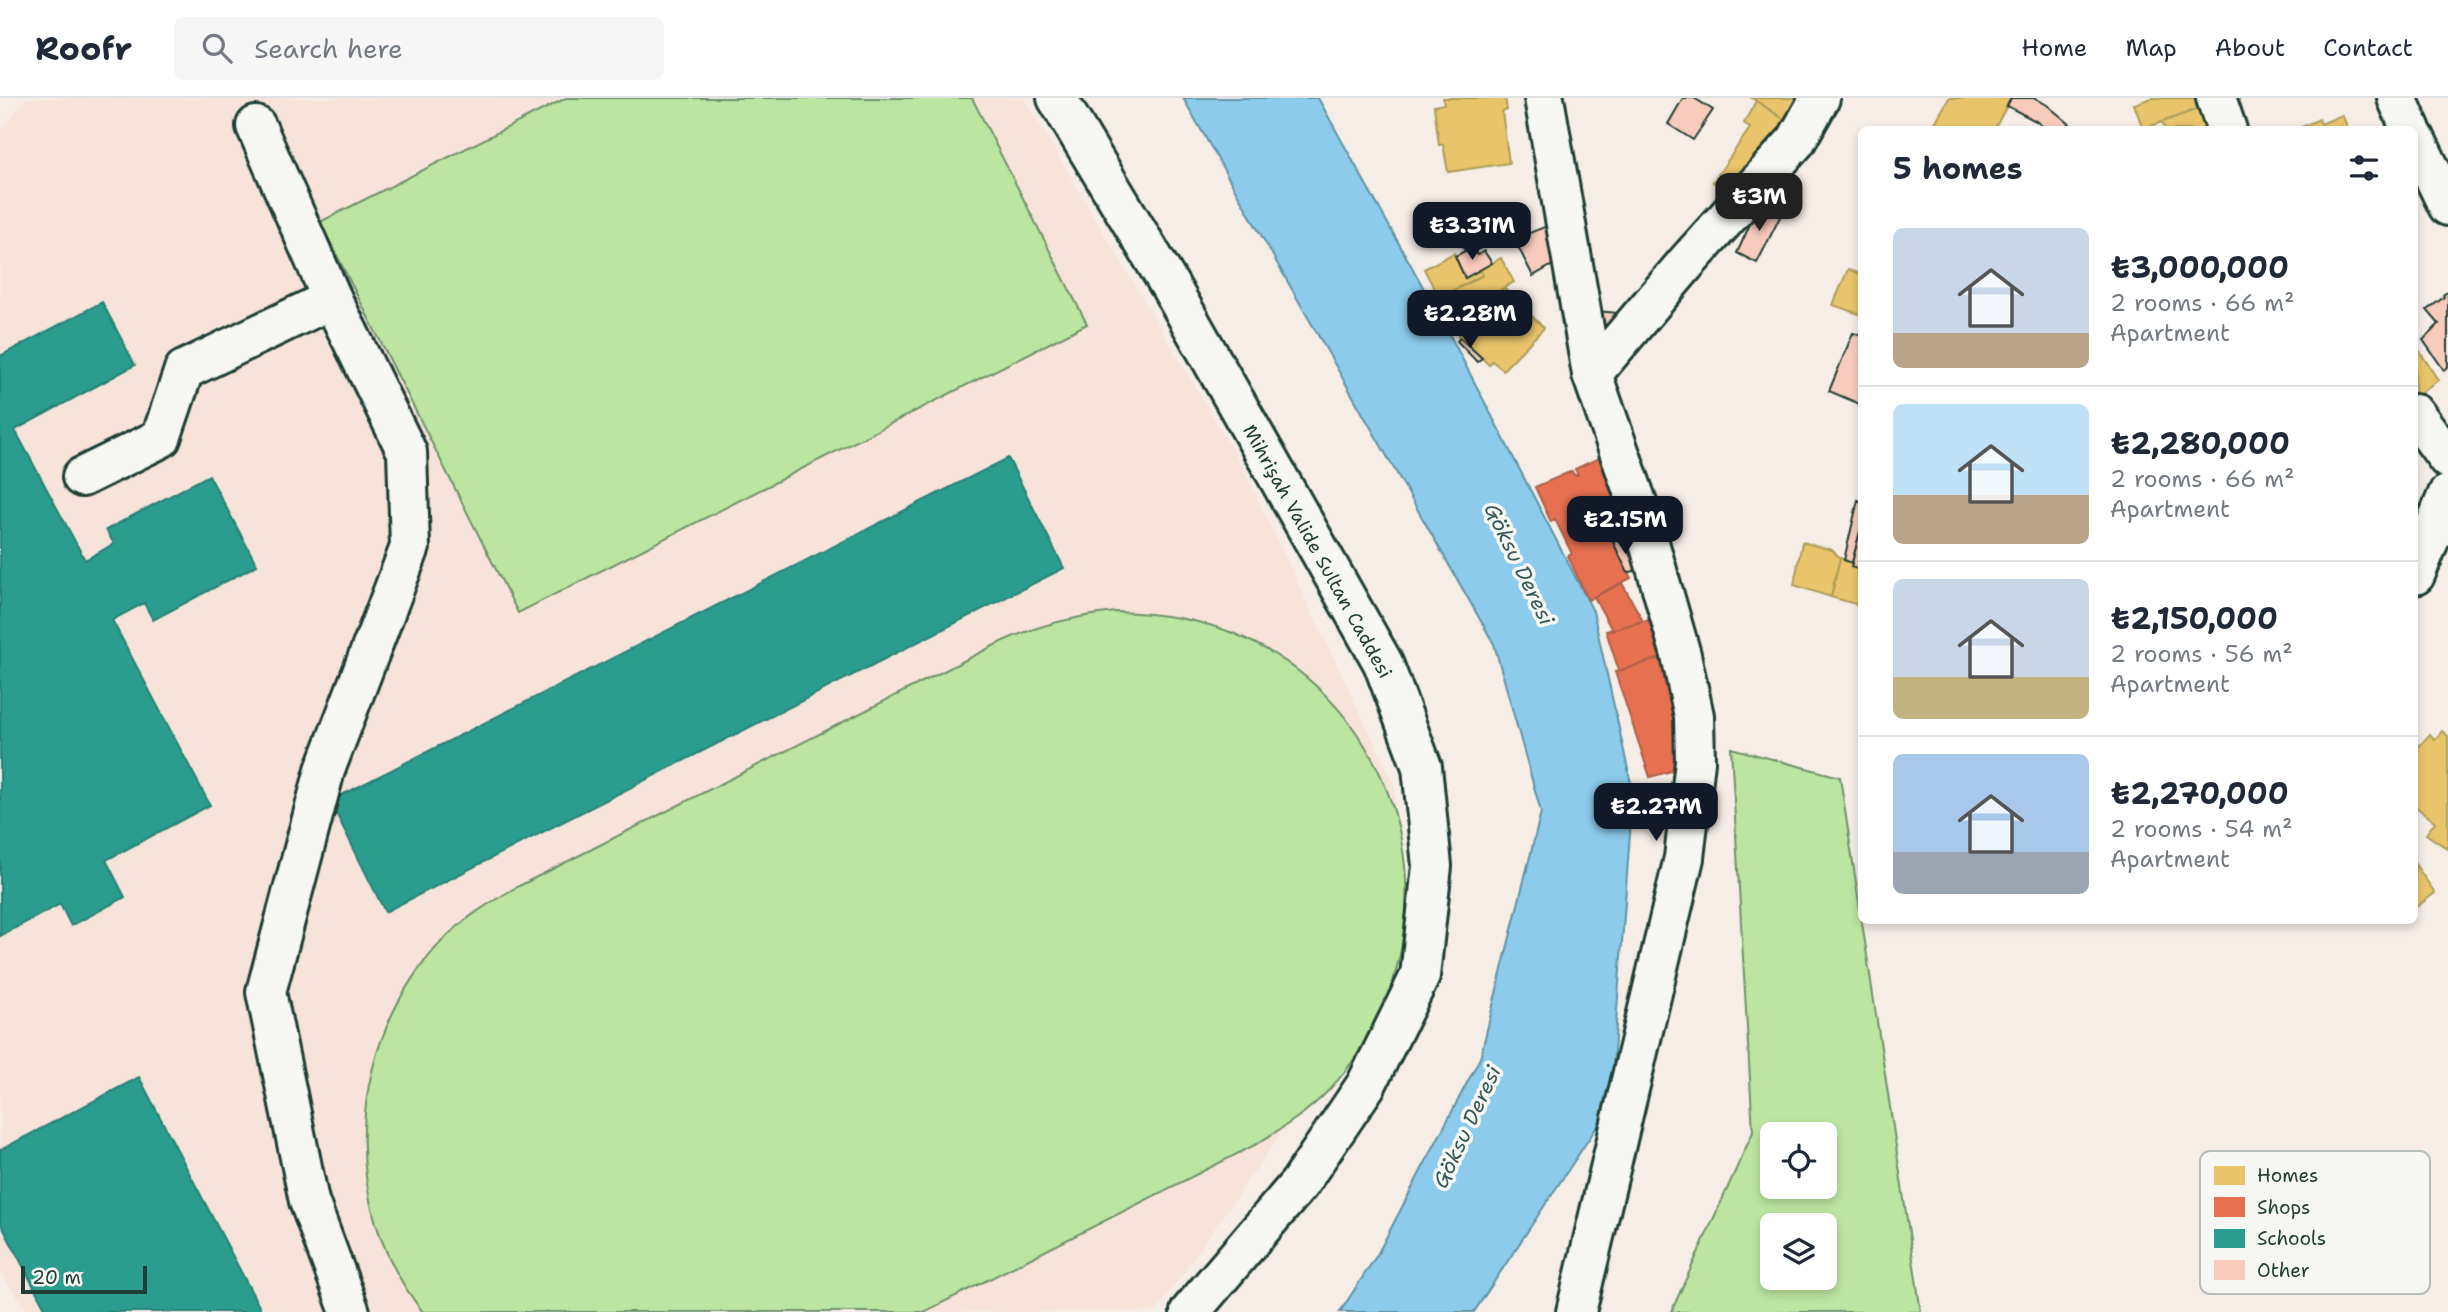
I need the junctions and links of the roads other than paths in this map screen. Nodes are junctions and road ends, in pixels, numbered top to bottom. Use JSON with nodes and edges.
{"nodes":[{"id":1,"x":1057,"y":98,"type":"edge"},
{"id":2,"x":1544,"y":98,"type":"edge"},
{"id":3,"x":1820,"y":98,"type":"edge"},
{"id":4,"x":2216,"y":98,"type":"edge"},
{"id":5,"x":2398,"y":98,"type":"edge"},
{"id":6,"x":256,"y":126,"type":"dead end"},
{"id":7,"x":2226,"y":126,"type":"edge"},
{"id":8,"x":2409,"y":126,"type":"edge"},
{"id":9,"x":2418,"y":144,"type":"edge"},
{"id":10,"x":2448,"y":206,"type":"edge"},
{"id":11,"x":332,"y":299,"type":"junction"},
{"id":12,"x":1592,"y":374,"type":"junction"},
{"id":13,"x":2418,"y":418,"type":"edge"},
{"id":14,"x":2448,"y":459,"type":"edge"},
{"id":15,"x":82,"y":477,"type":"dead end"},
{"id":16,"x":2448,"y":494,"type":"edge"},
{"id":17,"x":2418,"y":568,"type":"edge"},
{"id":18,"x":350,"y":1312,"type":"edge"},
{"id":19,"x":1190,"y":1312,"type":"edge"},
{"id":20,"x":1576,"y":1312,"type":"edge"}],
"edges":[{"from":1,"to":19,"type":"street","name":"Mihrişah Valide Sultan Caddesi"},
{"from":2,"to":12,"type":"street"},
{"from":3,"to":12,"type":"street"},
{"from":4,"to":7,"type":"street"},
{"from":5,"to":8,"type":"street"},
{"from":6,"to":11,"type":"street"},
{"from":9,"to":10,"type":"street"},
{"from":11,"to":15,"type":"street"},
{"from":11,"to":18,"type":"street"},
{"from":12,"to":20,"type":"street"},
{"from":13,"to":14,"type":"street"},
{"from":16,"to":17,"type":"street"}]}
